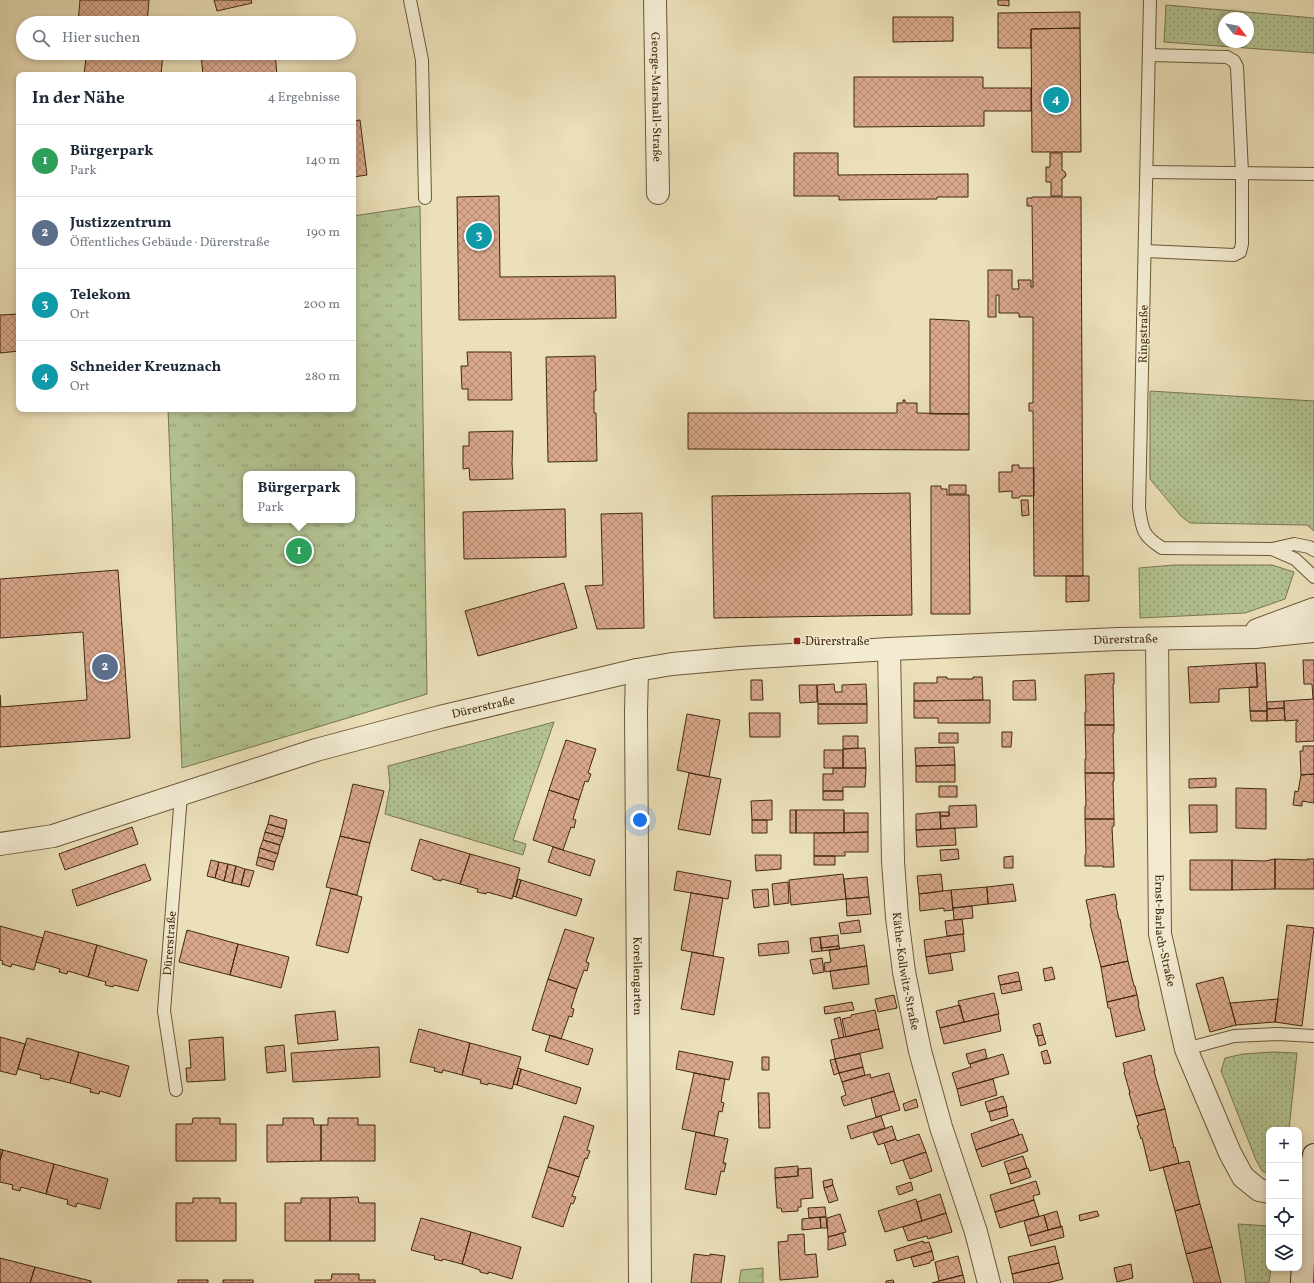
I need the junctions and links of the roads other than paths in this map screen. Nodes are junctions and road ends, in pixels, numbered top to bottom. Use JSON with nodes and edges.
{"nodes":[{"id":1,"x":410,"y":0,"type":"edge"},
{"id":2,"x":655,"y":0,"type":"edge"},
{"id":3,"x":1150,"y":0,"type":"edge"},
{"id":4,"x":1149,"y":55,"type":"junction"},
{"id":5,"x":1147,"y":172,"type":"junction"},
{"id":6,"x":1242,"y":173,"type":"junction"},
{"id":7,"x":1314,"y":174,"type":"edge"},
{"id":8,"x":658,"y":193,"type":"dead end"},
{"id":9,"x":425,"y":198,"type":"dead end"},
{"id":10,"x":1145,"y":252,"type":"junction"},
{"id":11,"x":1272,"y":549,"type":"junction"},
{"id":12,"x":1314,"y":550,"type":"edge"},
{"id":13,"x":1314,"y":577,"type":"edge"},
{"id":14,"x":1314,"y":609,"type":"edge"},
{"id":15,"x":1314,"y":631,"type":"edge"},
{"id":16,"x":1224,"y":637,"type":"junction"},
{"id":17,"x":1157,"y":639,"type":"junction"},
{"id":18,"x":889,"y":649,"type":"junction"},
{"id":19,"x":637,"y":670,"type":"junction"},
{"id":20,"x":181,"y":795,"type":"junction"},
{"id":21,"x":0,"y":844,"type":"edge"},
{"id":22,"x":1314,"y":1036,"type":"edge"},
{"id":23,"x":1186,"y":1049,"type":"junction"},
{"id":24,"x":176,"y":1090,"type":"dead end"},
{"id":25,"x":1314,"y":1155,"type":"edge"},
{"id":26,"x":1266,"y":1191,"type":"edge"},
{"id":27,"x":1302,"y":1197,"type":"edge"},
{"id":28,"x":1302,"y":1199,"type":"edge"},
{"id":29,"x":1289,"y":1271,"type":"edge"},
{"id":30,"x":640,"y":1283,"type":"edge"},
{"id":31,"x":989,"y":1283,"type":"edge"},
{"id":32,"x":1286,"y":1283,"type":"edge"},
{"id":33,"x":1302,"y":1283,"type":"edge"}],
"edges":[{"from":1,"to":9,"type":"lane"},
{"from":2,"to":8,"type":"street","name":"George-Marshall-Straße"},
{"from":3,"to":4,"type":"lane","name":"Ringstraße"},
{"from":4,"to":5,"type":"lane","name":"Ringstraße"},
{"from":4,"to":6,"type":"lane"},
{"from":5,"to":6,"type":"lane"},
{"from":5,"to":10,"type":"lane","name":"Ringstraße"},
{"from":6,"to":7,"type":"lane"},
{"from":6,"to":10,"type":"lane"},
{"from":10,"to":11,"type":"lane","name":"Ringstraße"},
{"from":11,"to":12,"type":"lane","name":"Ringstraße"},
{"from":11,"to":13,"type":"lane","name":"Ringstraße"},
{"from":14,"to":16,"type":"street","name":"Dürerstraße"},
{"from":15,"to":16,"type":"street","name":"Dürerstraße"},
{"from":16,"to":17,"type":"street","name":"Dürerstraße"},
{"from":17,"to":18,"type":"street","name":"Dürerstraße"},
{"from":17,"to":23,"type":"street","name":"Ernst-Barlach-Straße"},
{"from":18,"to":19,"type":"street","name":"Dürerstraße"},
{"from":18,"to":31,"type":"street","name":"Käthe-Kollwitz-Straße"},
{"from":19,"to":20,"type":"street","name":"Dürerstraße"},
{"from":19,"to":30,"type":"street","name":"Korellengarten"},
{"from":20,"to":21,"type":"street","name":"Dürerstraße"},
{"from":20,"to":24,"type":"lane","name":"Dürerstraße"},
{"from":22,"to":23,"type":"lane"},
{"from":23,"to":26,"type":"street","name":"Ernst-Barlach-Straße"},
{"from":25,"to":27,"type":"street"},
{"from":28,"to":33,"type":"street"},
{"from":29,"to":32,"type":"street"}]}
